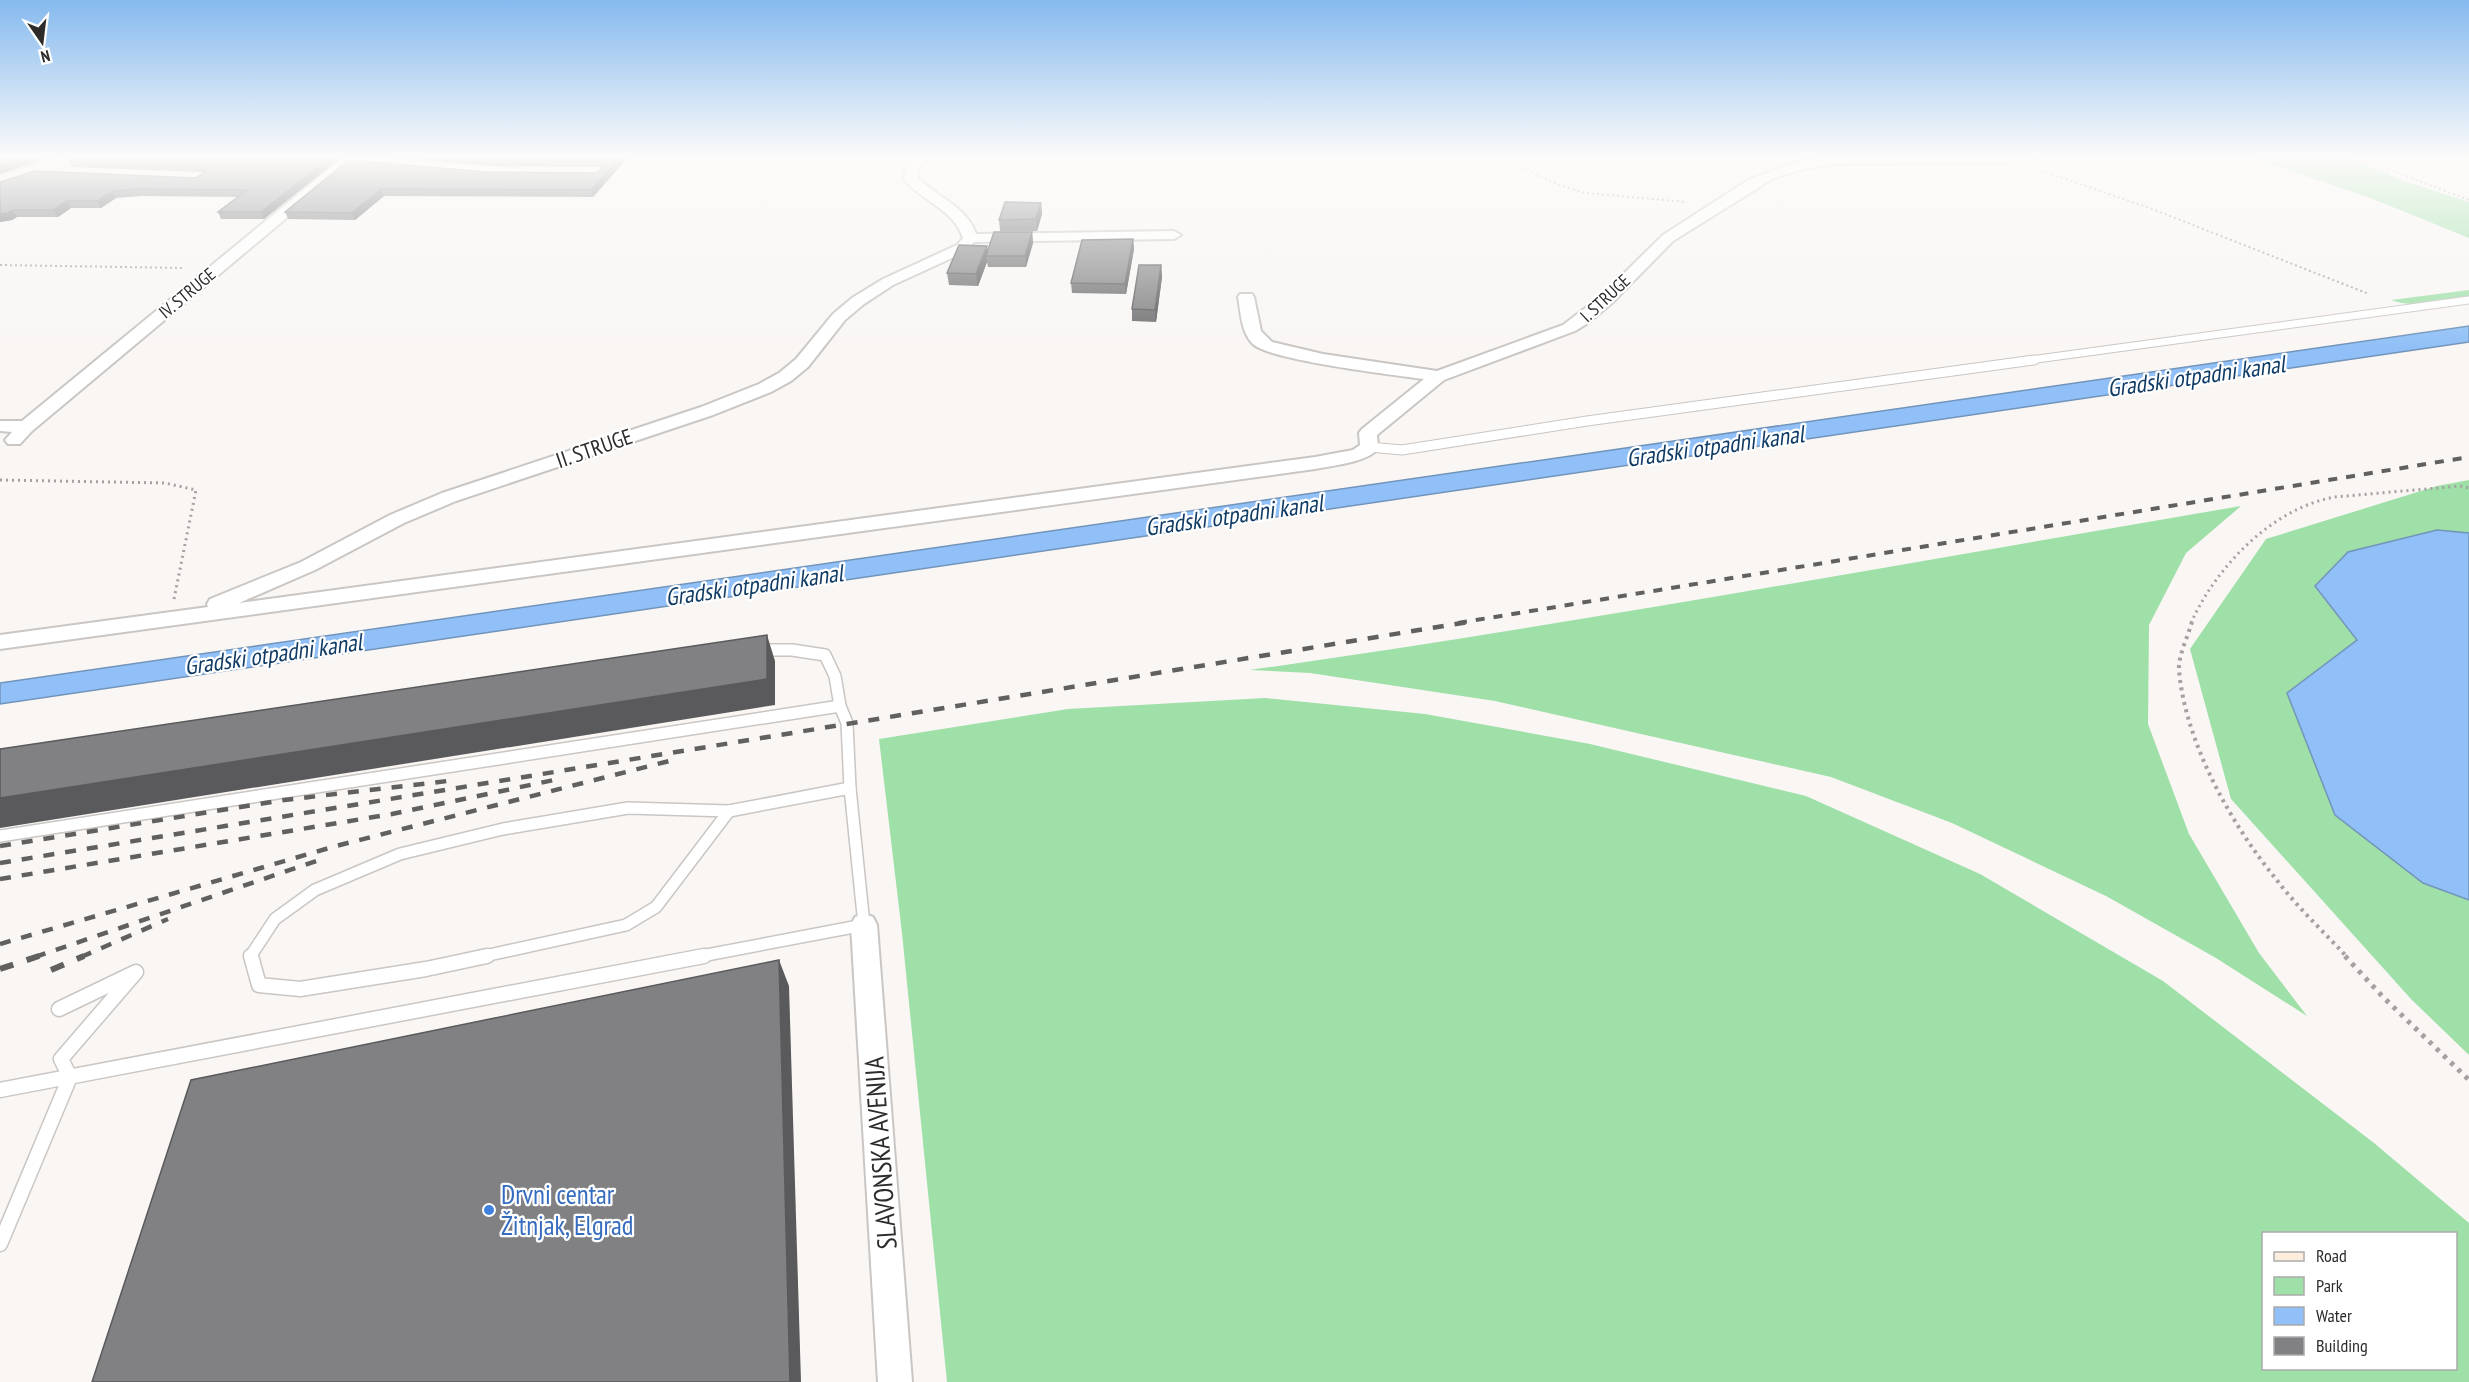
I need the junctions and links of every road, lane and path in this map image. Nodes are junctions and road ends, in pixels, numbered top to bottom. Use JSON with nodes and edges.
{"nodes":[{"id":1,"x":276,"y":219,"type":"edge"},
{"id":2,"x":961,"y":219,"type":"edge"},
{"id":3,"x":1697,"y":219,"type":"edge"},
{"id":4,"x":2179,"y":219,"type":"edge"},
{"id":5,"x":1174,"y":235,"type":"dead end"},
{"id":6,"x":970,"y":238,"type":"junction"},
{"id":7,"x":0,"y":265,"type":"edge"},
{"id":8,"x":216,"y":268,"type":"junction"},
{"id":9,"x":1245,"y":297,"type":"dead end"},
{"id":10,"x":2469,"y":300,"type":"edge"},
{"id":11,"x":2409,"y":309,"type":"junction"},
{"id":12,"x":1438,"y":376,"type":"junction"},
{"id":13,"x":0,"y":426,"type":"edge"},
{"id":14,"x":1369,"y":447,"type":"junction"},
{"id":15,"x":0,"y":480,"type":"edge"},
{"id":16,"x":2469,"y":488,"type":"edge"},
{"id":17,"x":308,"y":566,"type":"junction"},
{"id":18,"x":337,"y":596,"type":"junction"},
{"id":19,"x":180,"y":617,"type":"junction"},
{"id":20,"x":0,"y":642,"type":"edge"},
{"id":21,"x":741,"y":653,"type":"edge"},
{"id":22,"x":840,"y":706,"type":"junction"},
{"id":23,"x":850,"y":789,"type":"junction"},
{"id":24,"x":729,"y":811,"type":"junction"},
{"id":25,"x":0,"y":836,"type":"edge"},
{"id":26,"x":864,"y":925,"type":"junction"},
{"id":27,"x":59,"y":1009,"type":"dead end"},
{"id":28,"x":70,"y":1077,"type":"junction"},
{"id":29,"x":2469,"y":1080,"type":"edge"},
{"id":30,"x":0,"y":1090,"type":"edge"},
{"id":31,"x":0,"y":1244,"type":"edge"},
{"id":32,"x":896,"y":1382,"type":"edge"}],
"edges":[{"from":1,"to":8,"type":"street","name":"IV. STRUGE"},
{"from":2,"to":6,"type":"street"},
{"from":3,"to":12,"type":"street","name":"I. STRUGE"},
{"from":4,"to":11,"type":"path"},
{"from":5,"to":6,"type":"street"},
{"from":6,"to":17,"type":"street","name":"II. STRUGE"},
{"from":7,"to":8,"type":"path"},
{"from":8,"to":13,"type":"street","name":"IV. STRUGE"},
{"from":9,"to":12,"type":"street","name":"I. STRUGE"},
{"from":10,"to":11,"type":"lane"},
{"from":11,"to":14,"type":"lane"},
{"from":12,"to":14,"type":"street","name":"I. STRUGE"},
{"from":14,"to":18,"type":"street"},
{"from":15,"to":19,"type":"path"},
{"from":16,"to":29,"type":"path"},
{"from":17,"to":18,"type":"street"},
{"from":17,"to":19,"type":"street","name":"II. STRUGE"},
{"from":18,"to":19,"type":"street"},
{"from":19,"to":20,"type":"street"},
{"from":21,"to":22,"type":"lane"},
{"from":22,"to":23,"type":"lane"},
{"from":22,"to":25,"type":"lane"},
{"from":23,"to":24,"type":"lane"},
{"from":23,"to":26,"type":"lane"},
{"from":24,"to":24,"type":"lane"},
{"from":26,"to":28,"type":"lane"},
{"from":26,"to":32,"type":"street","name":"SLAVONSKA AVENIJA"},
{"from":27,"to":28,"type":"lane"},
{"from":28,"to":30,"type":"lane"},
{"from":28,"to":31,"type":"lane"}]}
